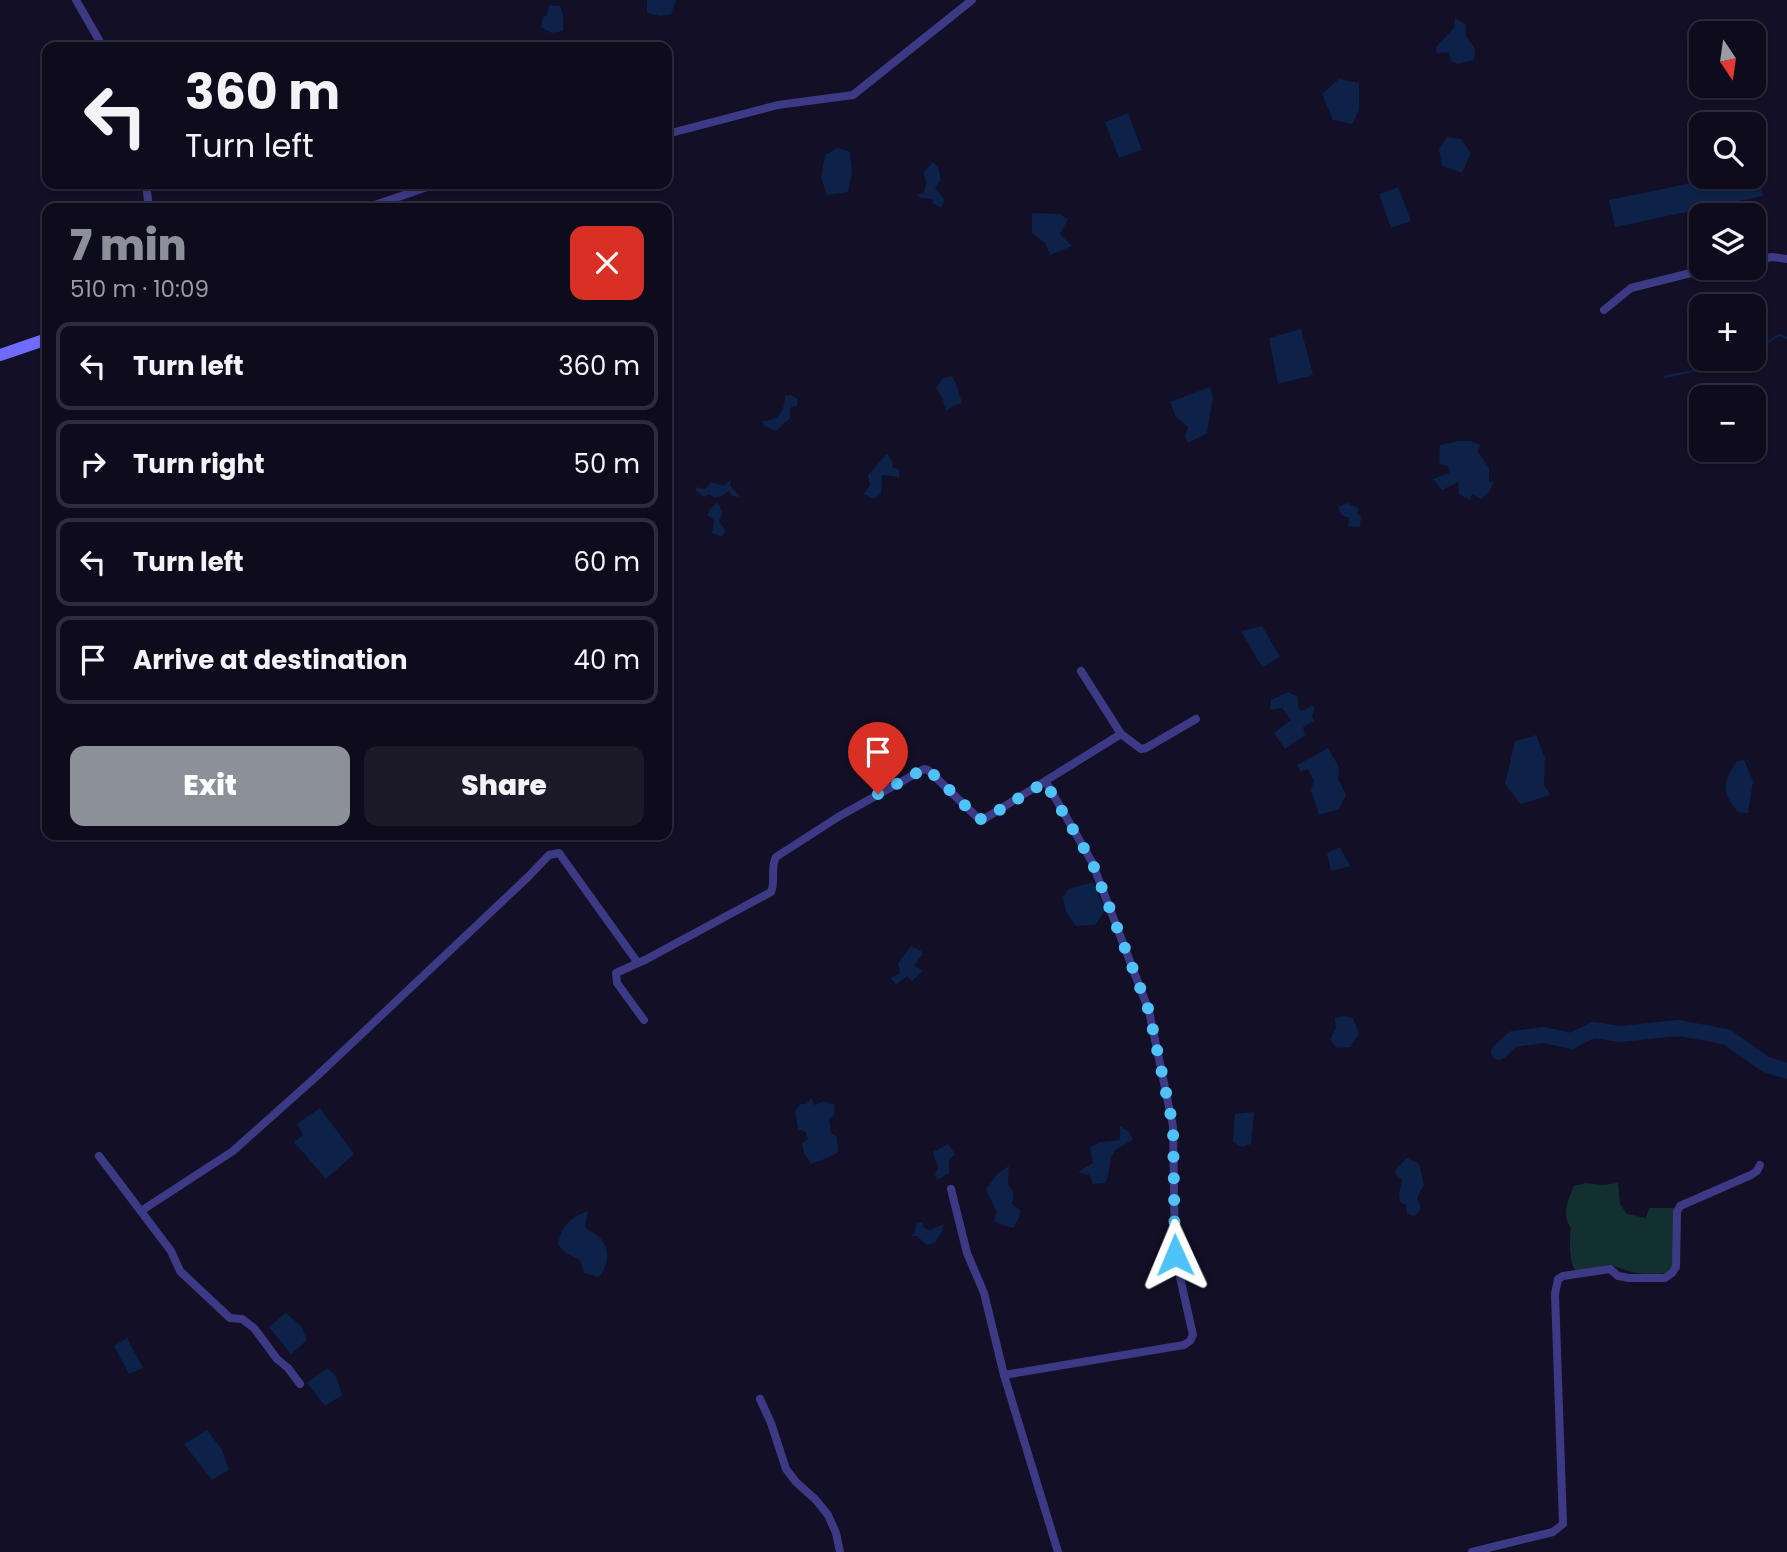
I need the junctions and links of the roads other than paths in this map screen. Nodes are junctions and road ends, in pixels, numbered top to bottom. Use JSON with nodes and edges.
{"nodes":[{"id":1,"x":76,"y":0,"type":"edge"},
{"id":2,"x":972,"y":0,"type":"edge"},
{"id":3,"x":100,"y":42,"type":"edge"},
{"id":4,"x":672,"y":133,"type":"edge"},
{"id":5,"x":421,"y":189,"type":"edge"},
{"id":6,"x":381,"y":203,"type":"edge"},
{"id":7,"x":1766,"y":258,"type":"edge"},
{"id":8,"x":1787,"y":259,"type":"edge"},
{"id":9,"x":1689,"y":274,"type":"edge"},
{"id":10,"x":1604,"y":310,"type":"dead end"},
{"id":11,"x":42,"y":341,"type":"edge"},
{"id":12,"x":0,"y":355,"type":"edge"},
{"id":13,"x":1081,"y":671,"type":"dead end"},
{"id":14,"x":1196,"y":719,"type":"dead end"},
{"id":15,"x":1121,"y":734,"type":"junction"},
{"id":16,"x":1045,"y":782,"type":"junction"},
{"id":17,"x":638,"y":963,"type":"junction"},
{"id":18,"x":644,"y":1020,"type":"dead end"},
{"id":19,"x":99,"y":1156,"type":"dead end"},
{"id":20,"x":1760,"y":1165,"type":"dead end"},
{"id":21,"x":951,"y":1189,"type":"dead end"},
{"id":22,"x":141,"y":1211,"type":"junction"},
{"id":23,"x":1004,"y":1376,"type":"junction"},
{"id":24,"x":300,"y":1384,"type":"dead end"},
{"id":25,"x":760,"y":1399,"type":"dead end"},
{"id":26,"x":840,"y":1552,"type":"edge"},
{"id":27,"x":1058,"y":1552,"type":"edge"},
{"id":28,"x":1472,"y":1552,"type":"edge"}],
"edges":[{"from":1,"to":3,"type":"street"},
{"from":2,"to":4,"type":"street"},
{"from":5,"to":6,"type":"street"},
{"from":7,"to":8,"type":"street"},
{"from":9,"to":10,"type":"street"},
{"from":11,"to":12,"type":"main road"},
{"from":13,"to":15,"type":"street"},
{"from":14,"to":15,"type":"street"},
{"from":15,"to":16,"type":"street"},
{"from":16,"to":17,"type":"street"},
{"from":16,"to":23,"type":"street"},
{"from":17,"to":18,"type":"street"},
{"from":17,"to":22,"type":"street"},
{"from":19,"to":22,"type":"street"},
{"from":20,"to":28,"type":"street"},
{"from":21,"to":23,"type":"street"},
{"from":22,"to":24,"type":"street"},
{"from":23,"to":27,"type":"street"},
{"from":25,"to":26,"type":"street"}]}
